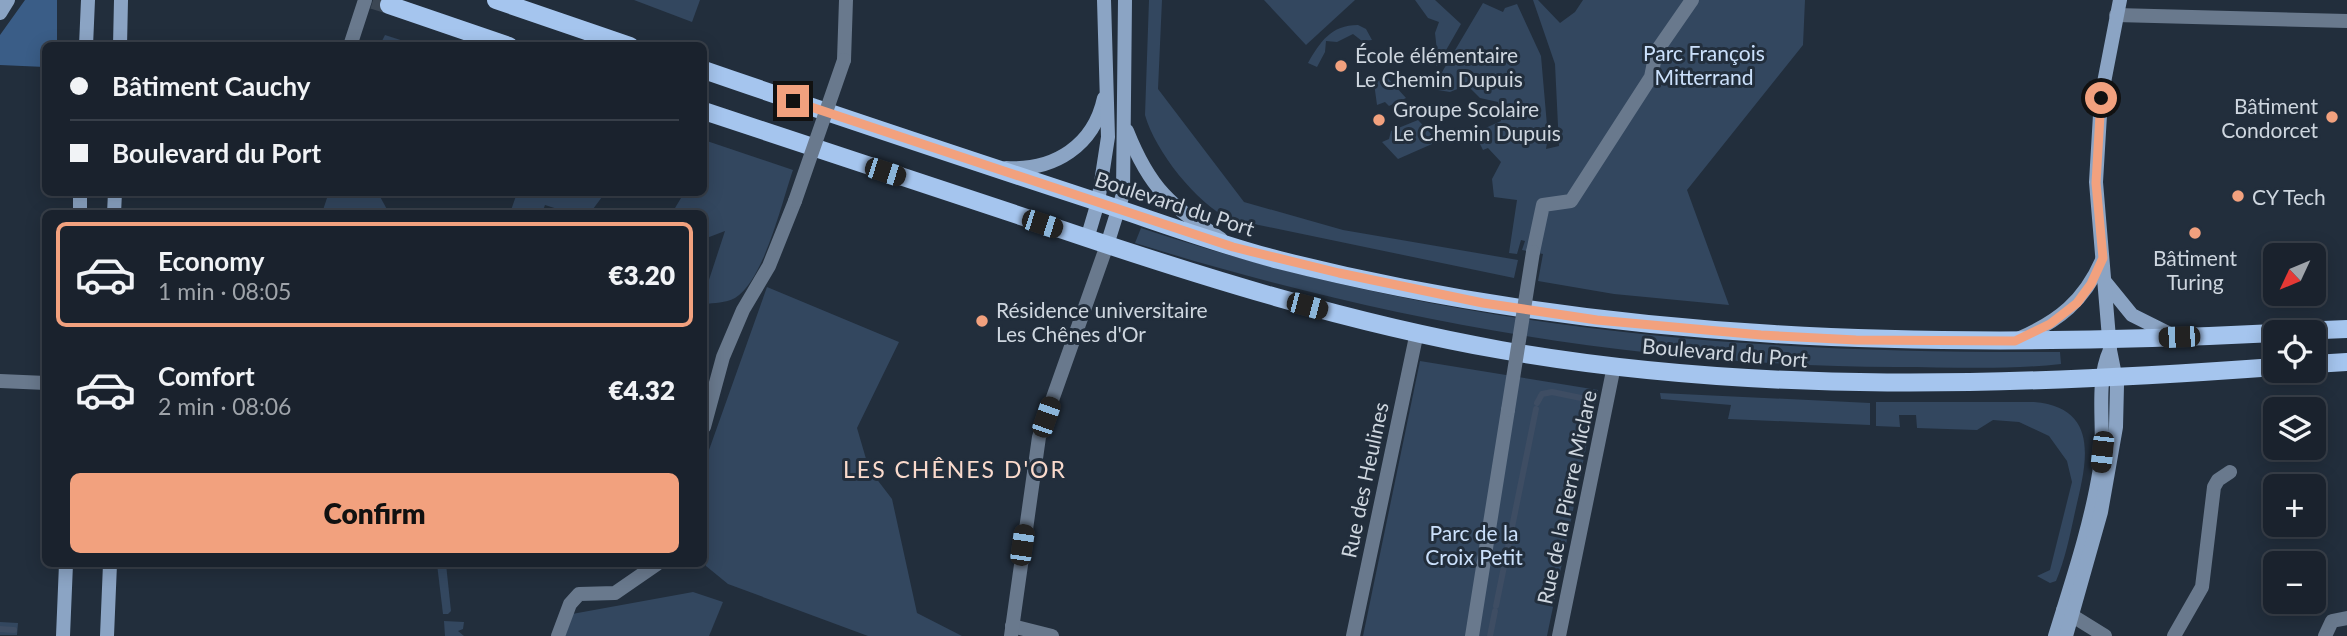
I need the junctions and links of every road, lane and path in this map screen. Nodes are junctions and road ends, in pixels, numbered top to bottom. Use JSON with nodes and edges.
{"nodes":[{"id":1,"x":8,"y":0,"type":"edge"},
{"id":2,"x":88,"y":0,"type":"edge"},
{"id":3,"x":121,"y":0,"type":"edge"},
{"id":4,"x":365,"y":0,"type":"edge"},
{"id":5,"x":496,"y":0,"type":"edge"},
{"id":6,"x":846,"y":0,"type":"edge"},
{"id":7,"x":1104,"y":0,"type":"edge"},
{"id":8,"x":1125,"y":0,"type":"edge"},
{"id":9,"x":1692,"y":0,"type":"edge"},
{"id":10,"x":2120,"y":0,"type":"edge"},
{"id":11,"x":389,"y":5,"type":"dead end"},
{"id":12,"x":0,"y":13,"type":"edge"},
{"id":13,"x":2116,"y":15,"type":"junction"},
{"id":14,"x":2347,"y":21,"type":"edge"},
{"id":15,"x":86,"y":42,"type":"edge"},
{"id":16,"x":120,"y":42,"type":"edge"},
{"id":17,"x":351,"y":42,"type":"edge"},
{"id":18,"x":497,"y":42,"type":"edge"},
{"id":19,"x":618,"y":42,"type":"edge"},
{"id":20,"x":707,"y":71,"type":"edge"},
{"id":21,"x":1106,"y":86,"type":"junction"},
{"id":22,"x":707,"y":112,"type":"edge"},
{"id":23,"x":1125,"y":127,"type":"junction"},
{"id":24,"x":992,"y":167,"type":"junction"},
{"id":25,"x":1098,"y":202,"type":"junction"},
{"id":26,"x":1119,"y":209,"type":"junction"},
{"id":27,"x":1087,"y":239,"type":"junction"},
{"id":28,"x":1107,"y":245,"type":"junction"},
{"id":29,"x":1233,"y":247,"type":"junction"},
{"id":30,"x":2103,"y":258,"type":"junction"},
{"id":31,"x":2105,"y":281,"type":"junction"},
{"id":32,"x":2347,"y":329,"type":"edge"},
{"id":33,"x":2326,"y":330,"type":"edge"},
{"id":34,"x":1417,"y":332,"type":"junction"},
{"id":35,"x":2263,"y":333,"type":"edge"},
{"id":36,"x":2179,"y":337,"type":"junction"},
{"id":37,"x":2015,"y":341,"type":"junction"},
{"id":38,"x":2109,"y":345,"type":"junction"},
{"id":39,"x":2347,"y":362,"type":"edge"},
{"id":40,"x":2326,"y":363,"type":"edge"},
{"id":41,"x":1614,"y":366,"type":"junction"},
{"id":42,"x":2263,"y":368,"type":"edge"},
{"id":43,"x":2109,"y":378,"type":"junction"},
{"id":44,"x":0,"y":381,"type":"edge"},
{"id":45,"x":42,"y":383,"type":"edge"},
{"id":46,"x":707,"y":417,"type":"edge"},
{"id":47,"x":2230,"y":472,"type":"dead end"},
{"id":48,"x":66,"y":567,"type":"edge"},
{"id":49,"x":110,"y":567,"type":"edge"},
{"id":50,"x":653,"y":567,"type":"edge"},
{"id":51,"x":2067,"y":613,"type":"junction"},
{"id":52,"x":2347,"y":618,"type":"edge"},
{"id":53,"x":1012,"y":631,"type":"edge"},
{"id":54,"x":63,"y":636,"type":"edge"},
{"id":55,"x":107,"y":636,"type":"edge"},
{"id":56,"x":558,"y":636,"type":"edge"},
{"id":57,"x":1052,"y":636,"type":"edge"},
{"id":58,"x":1353,"y":636,"type":"edge"},
{"id":59,"x":1472,"y":636,"type":"edge"},
{"id":60,"x":1559,"y":636,"type":"edge"},
{"id":61,"x":2055,"y":636,"type":"edge"},
{"id":62,"x":2066,"y":636,"type":"edge"},
{"id":63,"x":2105,"y":636,"type":"edge"},
{"id":64,"x":2174,"y":636,"type":"edge"},
{"id":65,"x":2325,"y":636,"type":"edge"}],
"edges":[{"from":1,"to":12,"type":"street"},
{"from":2,"to":15,"type":"street"},
{"from":3,"to":16,"type":"street"},
{"from":4,"to":17,"type":"street"},
{"from":5,"to":19,"type":"main road"},
{"from":6,"to":46,"type":"street","bridge":true},
{"from":7,"to":21,"type":"street"},
{"from":8,"to":23,"type":"street"},
{"from":9,"to":59,"type":"street","bridge":true},
{"from":10,"to":13,"type":"street"},
{"from":11,"to":18,"type":"main road"},
{"from":13,"to":14,"type":"street"},
{"from":13,"to":30,"type":"street"},
{"from":20,"to":24,"type":"main road","name":"Boulevard du Port"},
{"from":21,"to":24,"type":"street"},
{"from":21,"to":25,"type":"street"},
{"from":22,"to":27,"type":"main road","name":"Boulevard du Port"},
{"from":23,"to":26,"type":"street"},
{"from":23,"to":29,"type":"street"},
{"from":24,"to":25,"type":"main road","name":"Boulevard du Port"},
{"from":25,"to":26,"type":"main road","name":"Boulevard du Port"},
{"from":25,"to":27,"type":"street"},
{"from":26,"to":28,"type":"street"},
{"from":26,"to":29,"type":"main road","name":"Boulevard du Port"},
{"from":27,"to":28,"type":"main road","name":"Boulevard du Port"},
{"from":28,"to":34,"type":"main road","name":"Boulevard du Port"},
{"from":28,"to":53,"type":"street"},
{"from":29,"to":37,"type":"main road","name":"Boulevard du Port"},
{"from":30,"to":31,"type":"street"},
{"from":30,"to":37,"type":"street"},
{"from":31,"to":36,"type":"street"},
{"from":31,"to":38,"type":"street"},
{"from":32,"to":33,"type":"main road","name":"Boulevard du Port"},
{"from":34,"to":41,"type":"main road","name":"Boulevard du Port"},
{"from":34,"to":58,"type":"street","name":"Rue des Heulines"},
{"from":35,"to":36,"type":"main road","name":"Boulevard du Port"},
{"from":36,"to":38,"type":"main road","name":"Boulevard du Port"},
{"from":37,"to":38,"type":"main road","name":"Boulevard du Port"},
{"from":38,"to":43,"type":"street"},
{"from":39,"to":40,"type":"main road"},
{"from":41,"to":43,"type":"main road","name":"Boulevard du Port"},
{"from":41,"to":60,"type":"street","name":"Rue de la Pierre Miclare"},
{"from":42,"to":43,"type":"main road","name":"Boulevard du Port"},
{"from":43,"to":51,"type":"street"},
{"from":44,"to":45,"type":"street"},
{"from":47,"to":64,"type":"street"},
{"from":48,"to":54,"type":"street"},
{"from":49,"to":55,"type":"street"},
{"from":50,"to":56,"type":"street"},
{"from":51,"to":61,"type":"street"},
{"from":51,"to":62,"type":"street"},
{"from":51,"to":63,"type":"street"},
{"from":52,"to":65,"type":"street"},
{"from":53,"to":57,"type":"street"}]}
